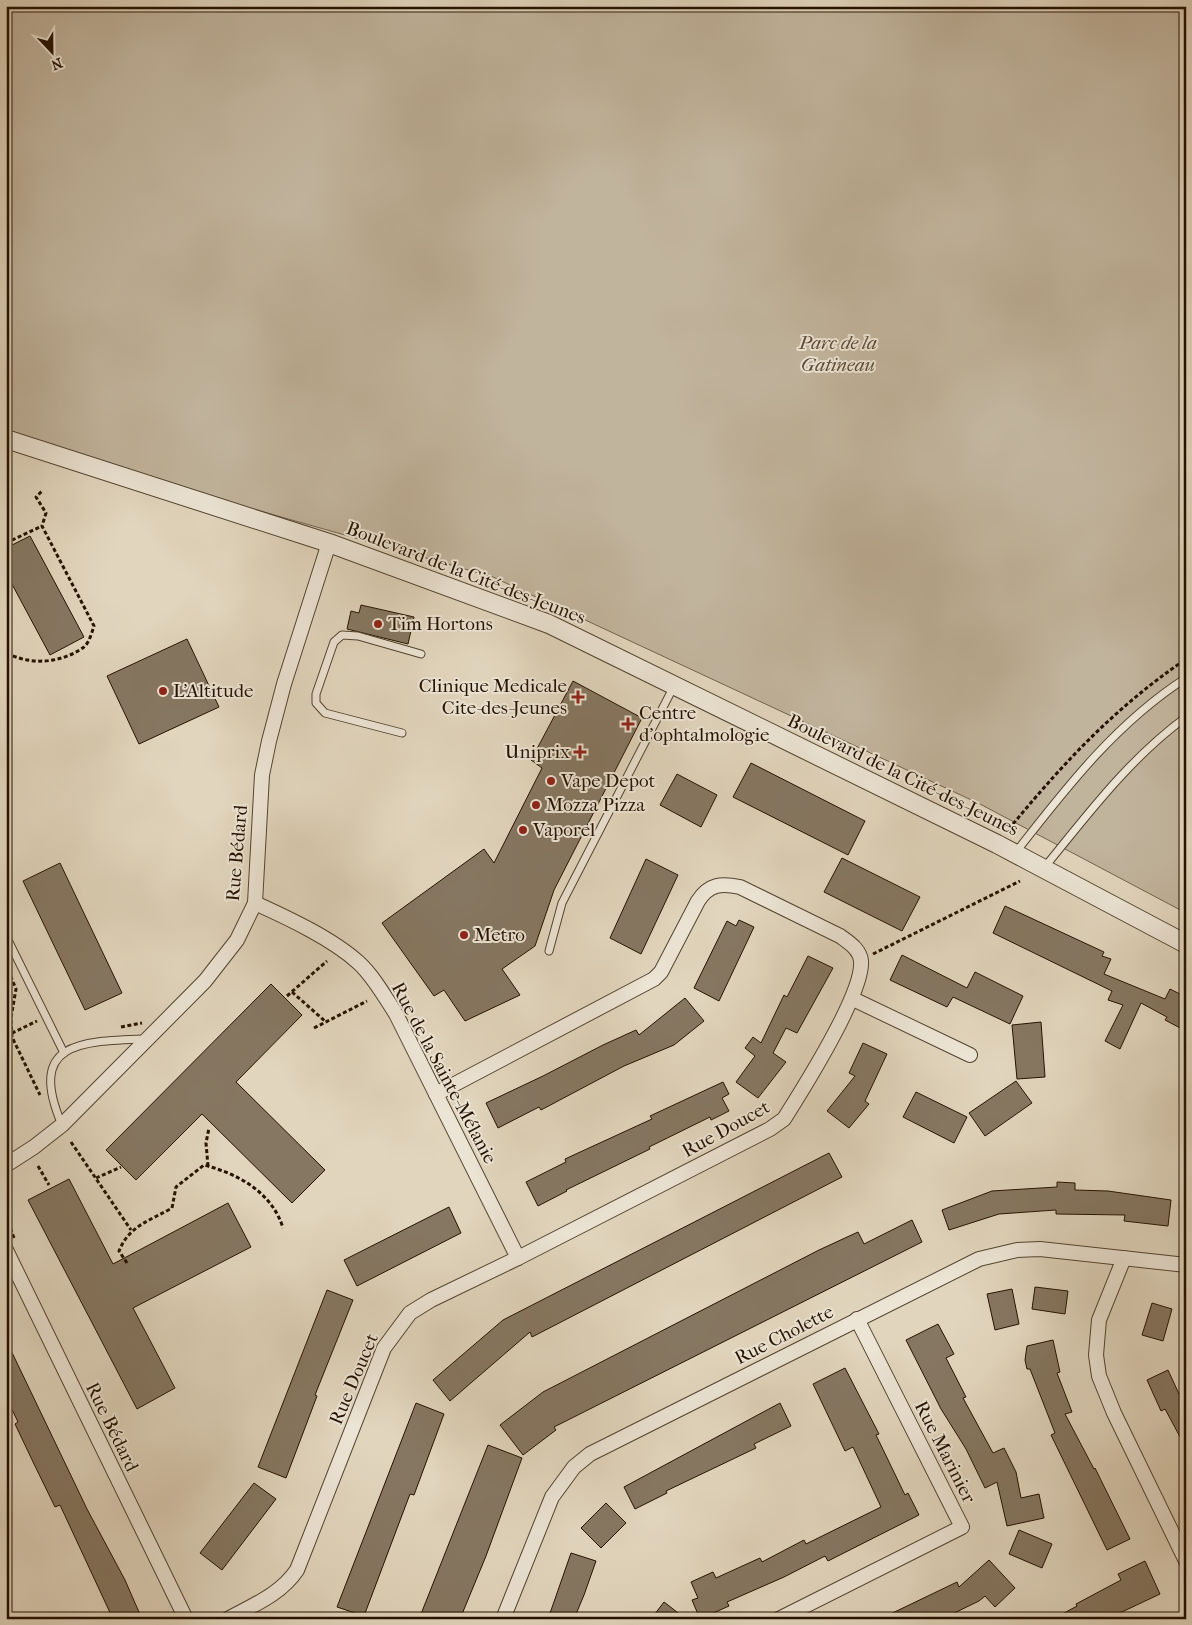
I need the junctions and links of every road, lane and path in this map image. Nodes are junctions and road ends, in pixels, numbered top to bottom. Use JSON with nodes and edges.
{"nodes":[{"id":1,"x":6,"y":439,"type":"edge"},
{"id":2,"x":43,"y":490,"type":"dead end"},
{"id":3,"x":42,"y":526,"type":"junction"},
{"id":4,"x":6,"y":543,"type":"edge"},
{"id":5,"x":329,"y":543,"type":"junction"},
{"id":6,"x":7,"y":653,"type":"edge"},
{"id":7,"x":421,"y":654,"type":"dead end"},
{"id":8,"x":1186,"y":659,"type":"edge"},
{"id":9,"x":1186,"y":678,"type":"edge"},
{"id":10,"x":674,"y":685,"type":"junction"},
{"id":11,"x":1186,"y":717,"type":"edge"},
{"id":12,"x":402,"y":733,"type":"dead end"},
{"id":13,"x":1013,"y":824,"type":"dead end"},
{"id":14,"x":1015,"y":854,"type":"junction"},
{"id":15,"x":1044,"y":868,"type":"junction"},
{"id":16,"x":1020,"y":881,"type":"dead end"},
{"id":17,"x":255,"y":903,"type":"junction"},
{"id":18,"x":6,"y":936,"type":"edge"},
{"id":19,"x":1186,"y":944,"type":"edge"},
{"id":20,"x":549,"y":951,"type":"dead end"},
{"id":21,"x":862,"y":959,"type":"junction"},
{"id":22,"x":328,"y":961,"type":"dead end"},
{"id":23,"x":6,"y":967,"type":"edge"},
{"id":24,"x":292,"y":992,"type":"junction"},
{"id":25,"x":287,"y":996,"type":"dead end"},
{"id":26,"x":853,"y":999,"type":"junction"},
{"id":27,"x":367,"y":1001,"type":"dead end"},
{"id":28,"x":45,"y":1018,"type":"junction"},
{"id":29,"x":326,"y":1022,"type":"junction"},
{"id":30,"x":314,"y":1028,"type":"dead end"},
{"id":31,"x":12,"y":1034,"type":"junction"},
{"id":32,"x":6,"y":1036,"type":"edge"},
{"id":33,"x":147,"y":1039,"type":"junction"},
{"id":34,"x":64,"y":1053,"type":"junction"},
{"id":35,"x":970,"y":1056,"type":"dead end"},
{"id":36,"x":436,"y":1094,"type":"junction"},
{"id":37,"x":41,"y":1098,"type":"dead end"},
{"id":38,"x":62,"y":1125,"type":"junction"},
{"id":39,"x":209,"y":1128,"type":"dead end"},
{"id":40,"x":71,"y":1142,"type":"dead end"},
{"id":41,"x":6,"y":1164,"type":"edge"},
{"id":42,"x":38,"y":1166,"type":"dead end"},
{"id":43,"x":208,"y":1166,"type":"junction"},
{"id":44,"x":120,"y":1167,"type":"dead end"},
{"id":45,"x":96,"y":1178,"type":"junction"},
{"id":46,"x":49,"y":1185,"type":"dead end"},
{"id":47,"x":6,"y":1216,"type":"edge"},
{"id":48,"x":283,"y":1228,"type":"dead end"},
{"id":49,"x":131,"y":1230,"type":"junction"},
{"id":50,"x":6,"y":1251,"type":"edge"},
{"id":51,"x":518,"y":1258,"type":"junction"},
{"id":52,"x":1124,"y":1258,"type":"junction"},
{"id":53,"x":127,"y":1263,"type":"dead end"},
{"id":54,"x":1186,"y":1265,"type":"edge"},
{"id":55,"x":857,"y":1319,"type":"junction"},
{"id":56,"x":1186,"y":1561,"type":"edge"},
{"id":57,"x":186,"y":1619,"type":"edge"},
{"id":58,"x":228,"y":1619,"type":"edge"},
{"id":59,"x":503,"y":1619,"type":"edge"},
{"id":60,"x":779,"y":1619,"type":"edge"}],
"edges":[{"from":1,"to":5,"type":"street","name":"Boulevard de la Cité-des-Jeunes"},
{"from":2,"to":3,"type":"path"},
{"from":3,"to":4,"type":"path"},
{"from":3,"to":6,"type":"path"},
{"from":5,"to":10,"type":"street","name":"Boulevard de la Cité-des-Jeunes"},
{"from":5,"to":17,"type":"street","name":"Rue Bédard"},
{"from":7,"to":12,"type":"lane"},
{"from":8,"to":13,"type":"path"},
{"from":9,"to":14,"type":"lane"},
{"from":10,"to":14,"type":"street","name":"Boulevard de la Cité-des-Jeunes"},
{"from":10,"to":20,"type":"lane"},
{"from":11,"to":15,"type":"lane"},
{"from":14,"to":15,"type":"street","name":"Boulevard de la Cité-des-Jeunes"},
{"from":15,"to":19,"type":"street","name":"Boulevard de la Cité-des-Jeunes"},
{"from":16,"to":21,"type":"path"},
{"from":17,"to":33,"type":"street","name":"Rue Bédard"},
{"from":17,"to":36,"type":"street","name":"Rue de la Sainte-Mélanie"},
{"from":18,"to":28,"type":"lane"},
{"from":21,"to":26,"type":"street","name":"Rue Doucet"},
{"from":21,"to":36,"type":"street"},
{"from":22,"to":24,"type":"path"},
{"from":23,"to":31,"type":"path"},
{"from":24,"to":25,"type":"path"},
{"from":24,"to":29,"type":"path"},
{"from":26,"to":35,"type":"street"},
{"from":26,"to":51,"type":"street","name":"Rue Doucet"},
{"from":27,"to":29,"type":"path"},
{"from":28,"to":31,"type":"path"},
{"from":28,"to":34,"type":"lane"},
{"from":29,"to":30,"type":"path"},
{"from":31,"to":32,"type":"path"},
{"from":31,"to":37,"type":"path"},
{"from":33,"to":34,"type":"lane"},
{"from":33,"to":38,"type":"street","name":"Rue Bédard"},
{"from":34,"to":38,"type":"lane"},
{"from":36,"to":51,"type":"street","name":"Rue de la Sainte-Mélanie"},
{"from":38,"to":41,"type":"street","name":"Rue Bédard"},
{"from":39,"to":43,"type":"path"},
{"from":40,"to":45,"type":"path"},
{"from":42,"to":46,"type":"path"},
{"from":43,"to":48,"type":"path"},
{"from":43,"to":49,"type":"path"},
{"from":44,"to":45,"type":"path"},
{"from":45,"to":49,"type":"path"},
{"from":47,"to":50,"type":"path"},
{"from":49,"to":53,"type":"path"},
{"from":50,"to":57,"type":"street","name":"Rue Bédard"},
{"from":51,"to":58,"type":"street","name":"Rue Doucet"},
{"from":52,"to":54,"type":"street","name":"Rue Cholette"},
{"from":52,"to":55,"type":"street","name":"Rue Cholette"},
{"from":52,"to":56,"type":"street"},
{"from":55,"to":59,"type":"street","name":"Rue Cholette"},
{"from":55,"to":60,"type":"street","name":"Rue Marinier"}]}
